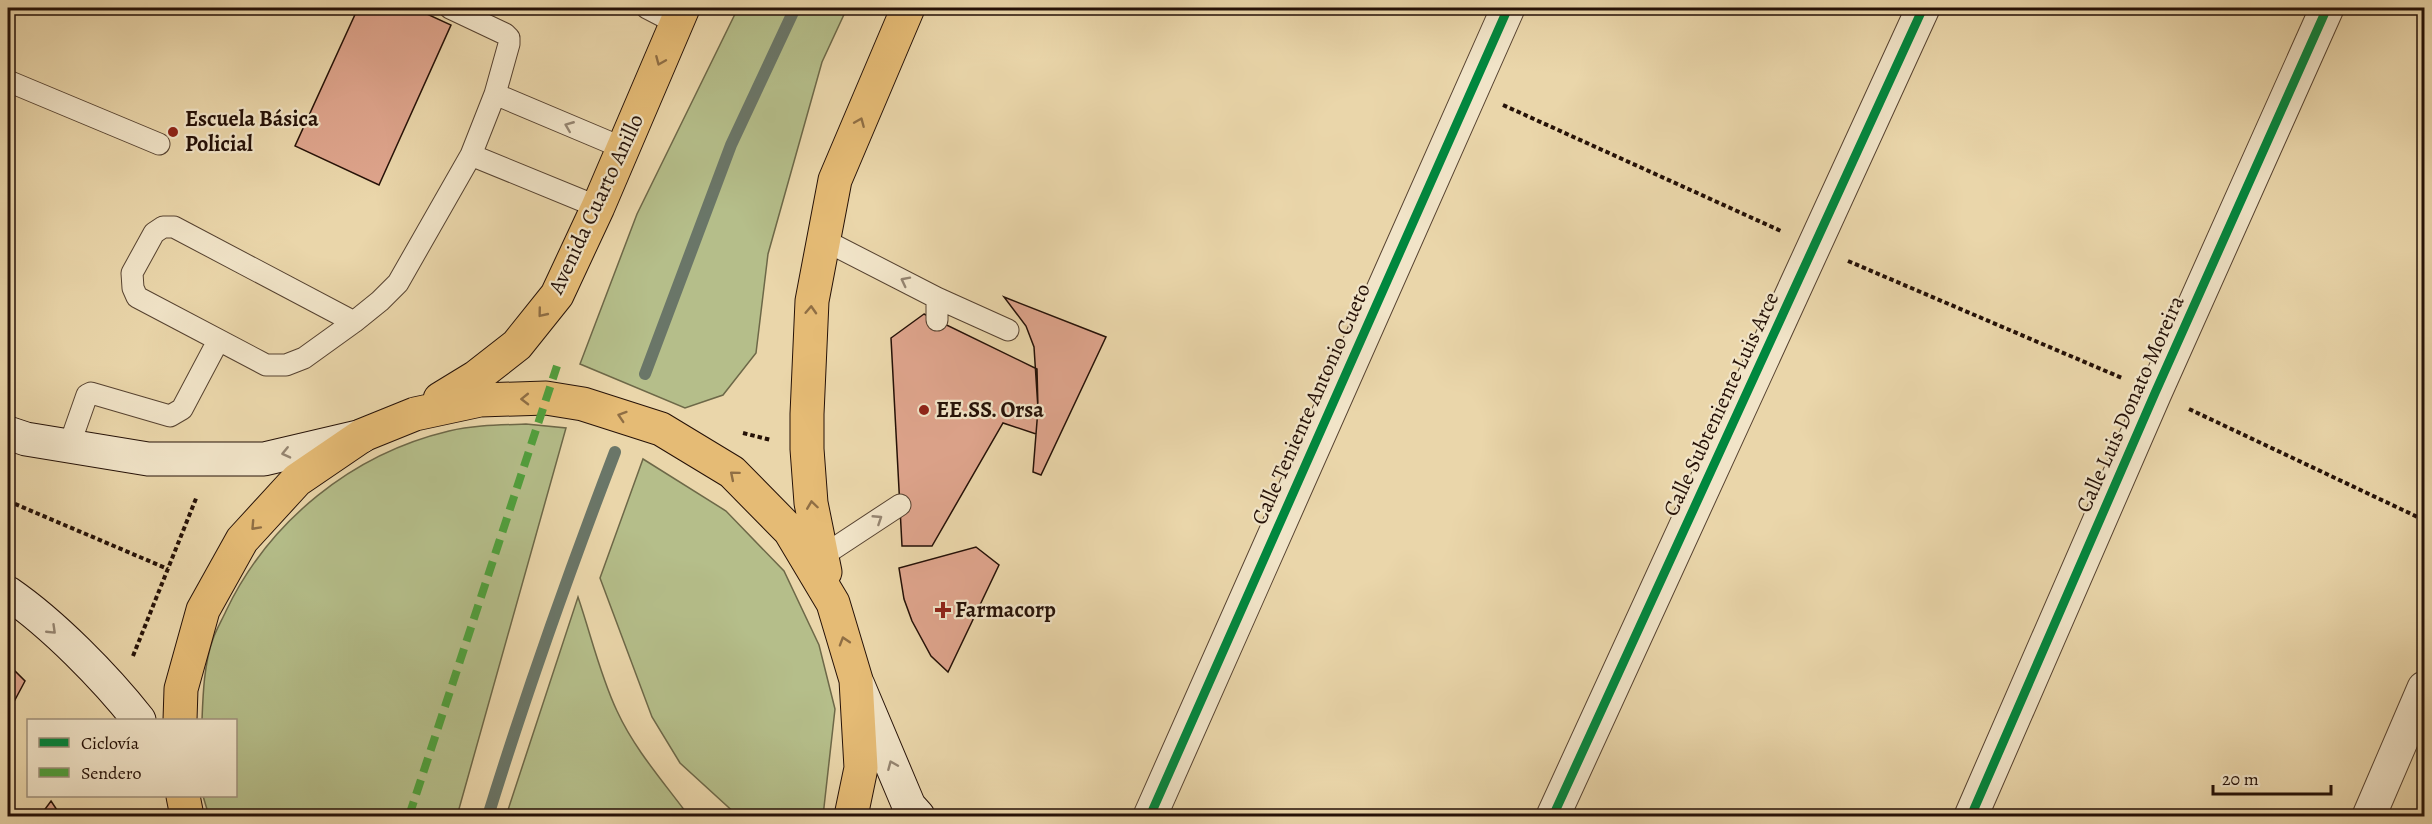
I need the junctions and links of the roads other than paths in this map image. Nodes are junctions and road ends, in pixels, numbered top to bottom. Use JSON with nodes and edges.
{"nodes":[{"id":1,"x":450,"y":8,"type":"edge"},
{"id":2,"x":646,"y":8,"type":"edge"},
{"id":3,"x":908,"y":8,"type":"edge"},
{"id":4,"x":1508,"y":8,"type":"edge"},
{"id":5,"x":1923,"y":8,"type":"edge"},
{"id":6,"x":2327,"y":8,"type":"edge"},
{"id":7,"x":680,"y":15,"type":"edge"},
{"id":8,"x":8,"y":81,"type":"edge"},
{"id":9,"x":495,"y":94,"type":"junction"},
{"id":10,"x":159,"y":144,"type":"dead end"},
{"id":11,"x":623,"y":148,"type":"junction"},
{"id":12,"x":471,"y":155,"type":"junction"},
{"id":13,"x":598,"y":207,"type":"junction"},
{"id":14,"x":824,"y":240,"type":"junction"},
{"id":15,"x":937,"y":298,"type":"junction"},
{"id":16,"x":937,"y":320,"type":"dead end"},
{"id":17,"x":354,"y":322,"type":"junction"},
{"id":18,"x":1008,"y":330,"type":"dead end"},
{"id":19,"x":218,"y":341,"type":"junction"},
{"id":20,"x":415,"y":414,"type":"junction"},
{"id":21,"x":8,"y":433,"type":"edge"},
{"id":22,"x":363,"y":435,"type":"junction"},
{"id":23,"x":69,"y":446,"type":"junction"},
{"id":24,"x":900,"y":505,"type":"dead end"},
{"id":25,"x":821,"y":557,"type":"junction"},
{"id":26,"x":8,"y":593,"type":"edge"},
{"id":27,"x":833,"y":603,"type":"junction"},
{"id":28,"x":856,"y":680,"type":"junction"},
{"id":29,"x":2424,"y":688,"type":"edge"},
{"id":30,"x":138,"y":719,"type":"edge"},
{"id":31,"x":180,"y":719,"type":"edge"},
{"id":32,"x":183,"y":797,"type":"edge"},
{"id":33,"x":187,"y":816,"type":"edge"},
{"id":34,"x":851,"y":816,"type":"edge"},
{"id":35,"x":918,"y":816,"type":"edge"},
{"id":36,"x":1150,"y":816,"type":"edge"},
{"id":37,"x":1553,"y":816,"type":"edge"},
{"id":38,"x":1971,"y":816,"type":"edge"},
{"id":39,"x":2369,"y":816,"type":"edge"}],
"edges":[{"from":1,"to":9,"type":"lane"},
{"from":2,"to":7,"type":"lane"},
{"from":14,"to":3,"type":"highway","one_way":true},
{"from":4,"to":36,"type":"street","name":"Calle Teniente Antonio Cueto"},
{"from":5,"to":37,"type":"street","name":"Calle Subteniente Luis Arce"},
{"from":6,"to":38,"type":"street","name":"Calle Luis Donato Moreira"},
{"from":7,"to":11,"type":"highway","name":"Avenida Cuarto Anillo","one_way":true},
{"from":8,"to":10,"type":"lane"},
{"from":11,"to":9,"type":"lane","one_way":true},
{"from":9,"to":12,"type":"lane"},
{"from":11,"to":13,"type":"highway","name":"Avenida Cuarto Anillo"},
{"from":12,"to":13,"type":"lane"},
{"from":12,"to":17,"type":"lane"},
{"from":13,"to":20,"type":"highway","name":"Avenida Cuarto Anillo","one_way":true},
{"from":15,"to":14,"type":"lane","one_way":true},
{"from":25,"to":14,"type":"highway","one_way":true},
{"from":15,"to":16,"type":"lane"},
{"from":15,"to":18,"type":"lane"},
{"from":17,"to":19,"type":"lane"},
{"from":17,"to":19,"type":"lane"},
{"from":19,"to":23,"type":"lane"},
{"from":20,"to":22,"type":"highway"},
{"from":27,"to":20,"type":"highway","one_way":true},
{"from":21,"to":23,"type":"street"},
{"from":22,"to":23,"type":"street","one_way":true},
{"from":22,"to":31,"type":"highway","one_way":true},
{"from":25,"to":24,"type":"lane","one_way":true},
{"from":25,"to":27,"type":"highway"},
{"from":26,"to":30,"type":"street","one_way":true},
{"from":28,"to":27,"type":"highway","one_way":true},
{"from":28,"to":34,"type":"highway"},
{"from":35,"to":28,"type":"street","one_way":true},
{"from":29,"to":39,"type":"street"},
{"from":32,"to":33,"type":"highway"}]}
